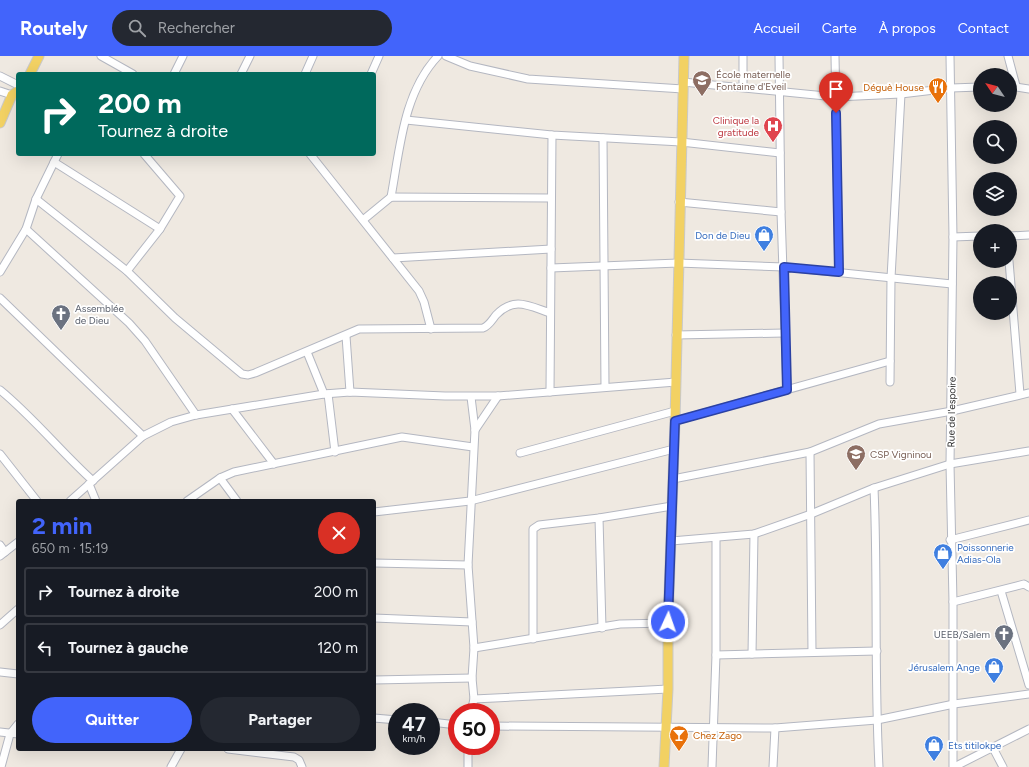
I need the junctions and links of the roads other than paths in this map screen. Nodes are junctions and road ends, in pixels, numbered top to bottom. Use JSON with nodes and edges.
{"nodes":[{"id":1,"x":39,"y":56,"type":"edge"},
{"id":2,"x":101,"y":56,"type":"edge"},
{"id":3,"x":183,"y":56,"type":"edge"},
{"id":4,"x":250,"y":56,"type":"edge"},
{"id":5,"x":313,"y":56,"type":"edge"},
{"id":6,"x":379,"y":56,"type":"edge"},
{"id":7,"x":438,"y":56,"type":"edge"},
{"id":8,"x":446,"y":56,"type":"edge"},
{"id":9,"x":684,"y":56,"type":"edge"},
{"id":10,"x":743,"y":56,"type":"edge"},
{"id":11,"x":779,"y":56,"type":"edge"},
{"id":12,"x":835,"y":56,"type":"edge"},
{"id":13,"x":950,"y":56,"type":"edge"},
{"id":14,"x":1008,"y":56,"type":"edge"},
{"id":15,"x":114,"y":59,"type":"edge"},
{"id":16,"x":1010,"y":68,"type":"edge"},
{"id":17,"x":31,"y":72,"type":"edge"},
{"id":18,"x":130,"y":72,"type":"edge"},
{"id":19,"x":175,"y":72,"type":"edge"},
{"id":20,"x":245,"y":72,"type":"edge"},
{"id":21,"x":306,"y":72,"type":"edge"},
{"id":22,"x":371,"y":72,"type":"edge"},
{"id":23,"x":0,"y":76,"type":"edge"},
{"id":24,"x":16,"y":84,"type":"edge"},
{"id":25,"x":683,"y":85,"type":"junction"},
{"id":26,"x":742,"y":87,"type":"junction"},
{"id":27,"x":973,"y":87,"type":"edge"},
{"id":28,"x":1017,"y":87,"type":"edge"},
{"id":29,"x":951,"y":88,"type":"junction"},
{"id":30,"x":1029,"y":89,"type":"edge"},
{"id":31,"x":0,"y":91,"type":"edge"},
{"id":32,"x":779,"y":91,"type":"junction"},
{"id":33,"x":15,"y":93,"type":"edge"},
{"id":34,"x":902,"y":94,"type":"junction"},
{"id":35,"x":836,"y":97,"type":"junction"},
{"id":36,"x":406,"y":120,"type":"junction"},
{"id":37,"x":0,"y":123,"type":"edge"},
{"id":38,"x":552,"y":134,"type":"junction"},
{"id":39,"x":603,"y":138,"type":"junction"},
{"id":40,"x":681,"y":142,"type":"junction"},
{"id":41,"x":780,"y":153,"type":"junction"},
{"id":42,"x":57,"y":156,"type":"edge"},
{"id":43,"x":146,"y":156,"type":"edge"},
{"id":44,"x":312,"y":156,"type":"edge"},
{"id":45,"x":54,"y":162,"type":"junction"},
{"id":46,"x":391,"y":197,"type":"junction"},
{"id":47,"x":551,"y":198,"type":"junction"},
{"id":48,"x":36,"y":199,"type":"junction"},
{"id":49,"x":680,"y":202,"type":"junction"},
{"id":50,"x":781,"y":212,"type":"junction"},
{"id":51,"x":363,"y":220,"type":"junction"},
{"id":52,"x":26,"y":229,"type":"junction"},
{"id":53,"x":160,"y":229,"type":"junction"},
{"id":54,"x":1029,"y":235,"type":"edge"},
{"id":55,"x":973,"y":236,"type":"edge"},
{"id":56,"x":1017,"y":236,"type":"edge"},
{"id":57,"x":953,"y":237,"type":"junction"},
{"id":58,"x":551,"y":249,"type":"junction"},
{"id":59,"x":393,"y":258,"type":"junction"},
{"id":60,"x":678,"y":263,"type":"junction"},
{"id":61,"x":604,"y":266,"type":"junction"},
{"id":62,"x":784,"y":267,"type":"junction"},
{"id":63,"x":551,"y":268,"type":"junction"},
{"id":64,"x":1010,"y":268,"type":"edge"},
{"id":65,"x":127,"y":270,"type":"junction"},
{"id":66,"x":0,"y":272,"type":"edge"},
{"id":67,"x":839,"y":272,"type":"junction"},
{"id":68,"x":891,"y":278,"type":"junction"},
{"id":69,"x":952,"y":284,"type":"junction"},
{"id":70,"x":0,"y":298,"type":"edge"},
{"id":71,"x":550,"y":313,"type":"junction"},
{"id":72,"x":431,"y":329,"type":"junction"},
{"id":73,"x":784,"y":333,"type":"junction"},
{"id":74,"x":676,"y":335,"type":"junction"},
{"id":75,"x":346,"y":336,"type":"junction"},
{"id":76,"x":307,"y":352,"type":"junction"},
{"id":77,"x":890,"y":361,"type":"junction"},
{"id":78,"x":676,"y":382,"type":"junction"},
{"id":79,"x":890,"y":382,"type":"dead end"},
{"id":80,"x":605,"y":387,"type":"junction"},
{"id":81,"x":0,"y":390,"type":"edge"},
{"id":82,"x":787,"y":390,"type":"junction"},
{"id":83,"x":350,"y":392,"type":"junction"},
{"id":84,"x":550,"y":392,"type":"junction"},
{"id":85,"x":1029,"y":393,"type":"edge"},
{"id":86,"x":326,"y":394,"type":"junction"},
{"id":87,"x":1020,"y":394,"type":"junction"},
{"id":88,"x":471,"y":396,"type":"junction"},
{"id":89,"x":498,"y":396,"type":"junction"},
{"id":90,"x":232,"y":409,"type":"junction"},
{"id":91,"x":952,"y":411,"type":"junction"},
{"id":92,"x":196,"y":415,"type":"junction"},
{"id":93,"x":675,"y":416,"type":"junction"},
{"id":94,"x":475,"y":430,"type":"junction"},
{"id":95,"x":143,"y":436,"type":"junction"},
{"id":96,"x":474,"y":447,"type":"junction"},
{"id":97,"x":674,"y":449,"type":"junction"},
{"id":98,"x":1029,"y":450,"type":"edge"},
{"id":99,"x":335,"y":452,"type":"junction"},
{"id":100,"x":810,"y":452,"type":"junction"},
{"id":101,"x":520,"y":453,"type":"dead end"},
{"id":102,"x":0,"y":454,"type":"edge"},
{"id":103,"x":274,"y":464,"type":"junction"},
{"id":104,"x":950,"y":464,"type":"junction"},
{"id":105,"x":220,"y":478,"type":"junction"},
{"id":106,"x":673,"y":479,"type":"junction"},
{"id":107,"x":91,"y":482,"type":"junction"},
{"id":108,"x":874,"y":488,"type":"junction"},
{"id":109,"x":35,"y":499,"type":"edge"},
{"id":110,"x":72,"y":499,"type":"edge"},
{"id":111,"x":95,"y":499,"type":"edge"},
{"id":112,"x":190,"y":499,"type":"edge"},
{"id":113,"x":236,"y":499,"type":"edge"},
{"id":114,"x":470,"y":501,"type":"junction"},
{"id":115,"x":672,"y":506,"type":"junction"},
{"id":116,"x":376,"y":512,"type":"edge"},
{"id":117,"x":811,"y":514,"type":"junction"},
{"id":118,"x":599,"y":518,"type":"junction"},
{"id":119,"x":1029,"y":520,"type":"edge"},
{"id":120,"x":754,"y":534,"type":"junction"},
{"id":121,"x":716,"y":538,"type":"junction"},
{"id":122,"x":950,"y":540,"type":"junction"},
{"id":123,"x":671,"y":541,"type":"junction"},
{"id":124,"x":16,"y":544,"type":"edge"},
{"id":125,"x":0,"y":545,"type":"edge"},
{"id":126,"x":2,"y":554,"type":"edge"},
{"id":127,"x":376,"y":563,"type":"edge"},
{"id":128,"x":468,"y":565,"type":"junction"},
{"id":129,"x":1029,"y":587,"type":"edge"},
{"id":130,"x":1001,"y":591,"type":"junction"},
{"id":131,"x":953,"y":602,"type":"junction"},
{"id":132,"x":16,"y":611,"type":"edge"},
{"id":133,"x":376,"y":618,"type":"edge"},
{"id":134,"x":472,"y":622,"type":"junction"},
{"id":135,"x":668,"y":622,"type":"junction"},
{"id":136,"x":0,"y":625,"type":"edge"},
{"id":137,"x":602,"y":628,"type":"junction"},
{"id":138,"x":533,"y":639,"type":"junction"},
{"id":139,"x":474,"y":648,"type":"junction"},
{"id":140,"x":877,"y":651,"type":"junction"},
{"id":141,"x":812,"y":652,"type":"junction"},
{"id":142,"x":752,"y":654,"type":"junction"},
{"id":143,"x":716,"y":655,"type":"junction"},
{"id":144,"x":0,"y":672,"type":"edge"},
{"id":145,"x":16,"y":674,"type":"edge"},
{"id":146,"x":472,"y":678,"type":"junction"},
{"id":147,"x":376,"y":680,"type":"edge"},
{"id":148,"x":1029,"y":685,"type":"edge"},
{"id":149,"x":668,"y":689,"type":"junction"},
{"id":150,"x":1029,"y":694,"type":"edge"},
{"id":151,"x":474,"y":699,"type":"junction"},
{"id":152,"x":473,"y":703,"type":"edge"},
{"id":153,"x":954,"y":704,"type":"junction"},
{"id":154,"x":376,"y":718,"type":"edge"},
{"id":155,"x":388,"y":719,"type":"edge"},
{"id":156,"x":877,"y":720,"type":"junction"},
{"id":157,"x":500,"y":726,"type":"edge"},
{"id":158,"x":713,"y":726,"type":"junction"},
{"id":159,"x":667,"y":728,"type":"junction"},
{"id":160,"x":775,"y":728,"type":"junction"},
{"id":161,"x":1029,"y":729,"type":"edge"},
{"id":162,"x":0,"y":732,"type":"edge"},
{"id":163,"x":14,"y":734,"type":"edge"},
{"id":164,"x":993,"y":748,"type":"junction"},
{"id":165,"x":180,"y":751,"type":"edge"},
{"id":166,"x":243,"y":751,"type":"edge"},
{"id":167,"x":468,"y":755,"type":"edge"},
{"id":168,"x":1,"y":767,"type":"edge"},
{"id":169,"x":171,"y":767,"type":"edge"},
{"id":170,"x":302,"y":767,"type":"edge"},
{"id":171,"x":468,"y":767,"type":"edge"},
{"id":172,"x":664,"y":767,"type":"edge"},
{"id":173,"x":712,"y":767,"type":"edge"},
{"id":174,"x":773,"y":767,"type":"edge"},
{"id":175,"x":879,"y":767,"type":"edge"},
{"id":176,"x":954,"y":767,"type":"edge"},
{"id":177,"x":1003,"y":767,"type":"edge"}],
"edges":[{"from":1,"to":17,"type":"main road"},
{"from":2,"to":15,"type":"street"},
{"from":3,"to":19,"type":"street"},
{"from":4,"to":20,"type":"street"},
{"from":5,"to":21,"type":"street"},
{"from":6,"to":22,"type":"street"},
{"from":7,"to":36,"type":"street"},
{"from":8,"to":25,"type":"street"},
{"from":9,"to":25,"type":"main road"},
{"from":10,"to":26,"type":"street"},
{"from":11,"to":32,"type":"street"},
{"from":12,"to":35,"type":"street"},
{"from":13,"to":29,"type":"street","name":"Rue de l'espoire"},
{"from":14,"to":16,"type":"street"},
{"from":15,"to":18,"type":"street"},
{"from":23,"to":24,"type":"street"},
{"from":25,"to":26,"type":"street"},
{"from":25,"to":40,"type":"main road"},
{"from":26,"to":32,"type":"street"},
{"from":27,"to":29,"type":"street"},
{"from":28,"to":30,"type":"street"},
{"from":29,"to":34,"type":"street"},
{"from":29,"to":57,"type":"street","name":"Rue de l'espoire"},
{"from":31,"to":33,"type":"street"},
{"from":32,"to":35,"type":"street"},
{"from":32,"to":41,"type":"street"},
{"from":33,"to":37,"type":"main road"},
{"from":34,"to":35,"type":"street"},
{"from":34,"to":68,"type":"street"},
{"from":35,"to":67,"type":"street"},
{"from":36,"to":38,"type":"street"},
{"from":36,"to":46,"type":"street"},
{"from":38,"to":39,"type":"street"},
{"from":38,"to":47,"type":"street"},
{"from":39,"to":40,"type":"street"},
{"from":39,"to":61,"type":"street"},
{"from":40,"to":41,"type":"street"},
{"from":40,"to":49,"type":"main road"},
{"from":41,"to":50,"type":"street"},
{"from":42,"to":45,"type":"street"},
{"from":43,"to":53,"type":"street"},
{"from":44,"to":51,"type":"street"},
{"from":45,"to":48,"type":"street"},
{"from":45,"to":53,"type":"street"},
{"from":46,"to":47,"type":"street"},
{"from":46,"to":51,"type":"street"},
{"from":47,"to":58,"type":"street"},
{"from":48,"to":52,"type":"street"},
{"from":48,"to":65,"type":"street"},
{"from":49,"to":50,"type":"street"},
{"from":49,"to":60,"type":"main road"},
{"from":50,"to":62,"type":"street"},
{"from":51,"to":59,"type":"street"},
{"from":52,"to":66,"type":"street"},
{"from":52,"to":92,"type":"street"},
{"from":53,"to":65,"type":"street"},
{"from":54,"to":56,"type":"street"},
{"from":55,"to":57,"type":"street"},
{"from":57,"to":69,"type":"street","name":"Rue de l'espoire"},
{"from":58,"to":59,"type":"street"},
{"from":58,"to":63,"type":"street"},
{"from":59,"to":72,"type":"street"},
{"from":60,"to":61,"type":"street"},
{"from":60,"to":62,"type":"street"},
{"from":60,"to":74,"type":"main road"},
{"from":61,"to":63,"type":"street"},
{"from":61,"to":80,"type":"street"},
{"from":62,"to":67,"type":"street"},
{"from":62,"to":73,"type":"street"},
{"from":63,"to":71,"type":"street"},
{"from":64,"to":87,"type":"street"},
{"from":65,"to":76,"type":"street"},
{"from":67,"to":68,"type":"street"},
{"from":68,"to":69,"type":"street"},
{"from":68,"to":77,"type":"street"},
{"from":69,"to":91,"type":"street","name":"Rue de l'espoire"},
{"from":70,"to":95,"type":"street"},
{"from":71,"to":72,"type":"street"},
{"from":71,"to":84,"type":"street"},
{"from":72,"to":75,"type":"street"},
{"from":73,"to":74,"type":"street"},
{"from":73,"to":82,"type":"street"},
{"from":74,"to":78,"type":"main road"},
{"from":75,"to":76,"type":"street"},
{"from":75,"to":83,"type":"street"},
{"from":76,"to":86,"type":"street"},
{"from":77,"to":79,"type":"street"},
{"from":77,"to":82,"type":"street"},
{"from":78,"to":80,"type":"street"},
{"from":78,"to":93,"type":"main road"},
{"from":80,"to":84,"type":"street"},
{"from":81,"to":107,"type":"street"},
{"from":82,"to":93,"type":"street"},
{"from":83,"to":86,"type":"street"},
{"from":83,"to":88,"type":"street"},
{"from":84,"to":89,"type":"street"},
{"from":85,"to":87,"type":"street"},
{"from":86,"to":90,"type":"street"},
{"from":86,"to":99,"type":"street"},
{"from":87,"to":91,"type":"street"},
{"from":88,"to":89,"type":"street"},
{"from":88,"to":94,"type":"street"},
{"from":89,"to":94,"type":"street"},
{"from":90,"to":92,"type":"street"},
{"from":90,"to":103,"type":"street"},
{"from":91,"to":100,"type":"street"},
{"from":91,"to":104,"type":"street","name":"Rue de l'espoire"},
{"from":92,"to":95,"type":"street"},
{"from":93,"to":97,"type":"main road"},
{"from":93,"to":101,"type":"street"},
{"from":94,"to":96,"type":"street"},
{"from":95,"to":107,"type":"street"},
{"from":96,"to":99,"type":"street"},
{"from":96,"to":114,"type":"street"},
{"from":97,"to":106,"type":"main road"},
{"from":97,"to":114,"type":"street"},
{"from":98,"to":104,"type":"street"},
{"from":99,"to":103,"type":"street"},
{"from":100,"to":106,"type":"street"},
{"from":100,"to":117,"type":"street"},
{"from":102,"to":109,"type":"street"},
{"from":103,"to":105,"type":"street"},
{"from":104,"to":108,"type":"street"},
{"from":104,"to":122,"type":"street","name":"Rue de l'espoire"},
{"from":105,"to":112,"type":"street"},
{"from":105,"to":113,"type":"street"},
{"from":106,"to":115,"type":"main road"},
{"from":107,"to":110,"type":"street"},
{"from":107,"to":111,"type":"street"},
{"from":108,"to":117,"type":"street"},
{"from":108,"to":140,"type":"street"},
{"from":114,"to":116,"type":"street"},
{"from":114,"to":128,"type":"street"},
{"from":115,"to":118,"type":"street"},
{"from":115,"to":123,"type":"main road"},
{"from":117,"to":120,"type":"street"},
{"from":117,"to":141,"type":"street"},
{"from":118,"to":137,"type":"street"},
{"from":118,"to":138,"type":"street"},
{"from":119,"to":122,"type":"street"},
{"from":120,"to":121,"type":"street"},
{"from":120,"to":142,"type":"street"},
{"from":121,"to":123,"type":"street"},
{"from":121,"to":143,"type":"street"},
{"from":122,"to":131,"type":"street","name":"Rue de l'espoire"},
{"from":123,"to":135,"type":"main road"},
{"from":124,"to":126,"type":"street"},
{"from":125,"to":126,"type":"street"},
{"from":127,"to":128,"type":"street"},
{"from":128,"to":134,"type":"street"},
{"from":129,"to":130,"type":"street"},
{"from":130,"to":131,"type":"street"},
{"from":130,"to":148,"type":"street"},
{"from":131,"to":153,"type":"street","name":"Rue de l'espoire"},
{"from":132,"to":136,"type":"street"},
{"from":133,"to":134,"type":"street"},
{"from":134,"to":139,"type":"street"},
{"from":135,"to":137,"type":"street"},
{"from":135,"to":149,"type":"main road"},
{"from":137,"to":138,"type":"street"},
{"from":138,"to":139,"type":"street"},
{"from":139,"to":146,"type":"street"},
{"from":140,"to":141,"type":"street"},
{"from":140,"to":156,"type":"street"},
{"from":141,"to":142,"type":"street"},
{"from":142,"to":143,"type":"street"},
{"from":143,"to":158,"type":"street"},
{"from":144,"to":145,"type":"street"},
{"from":146,"to":147,"type":"street"},
{"from":146,"to":151,"type":"street"},
{"from":149,"to":151,"type":"street"},
{"from":149,"to":159,"type":"main road"},
{"from":150,"to":153,"type":"street"},
{"from":151,"to":152,"type":"street"},
{"from":153,"to":156,"type":"street"},
{"from":153,"to":176,"type":"street","name":"Rue de l'espoire"},
{"from":154,"to":155,"type":"street"},
{"from":156,"to":160,"type":"street"},
{"from":156,"to":175,"type":"street"},
{"from":157,"to":159,"type":"street"},
{"from":158,"to":159,"type":"street"},
{"from":158,"to":160,"type":"street"},
{"from":158,"to":173,"type":"street"},
{"from":159,"to":172,"type":"main road"},
{"from":160,"to":174,"type":"street"},
{"from":161,"to":164,"type":"street"},
{"from":162,"to":163,"type":"street"},
{"from":163,"to":168,"type":"street"},
{"from":164,"to":176,"type":"street"},
{"from":164,"to":177,"type":"street"},
{"from":165,"to":169,"type":"street"},
{"from":166,"to":170,"type":"street"},
{"from":167,"to":171,"type":"street"}]}
